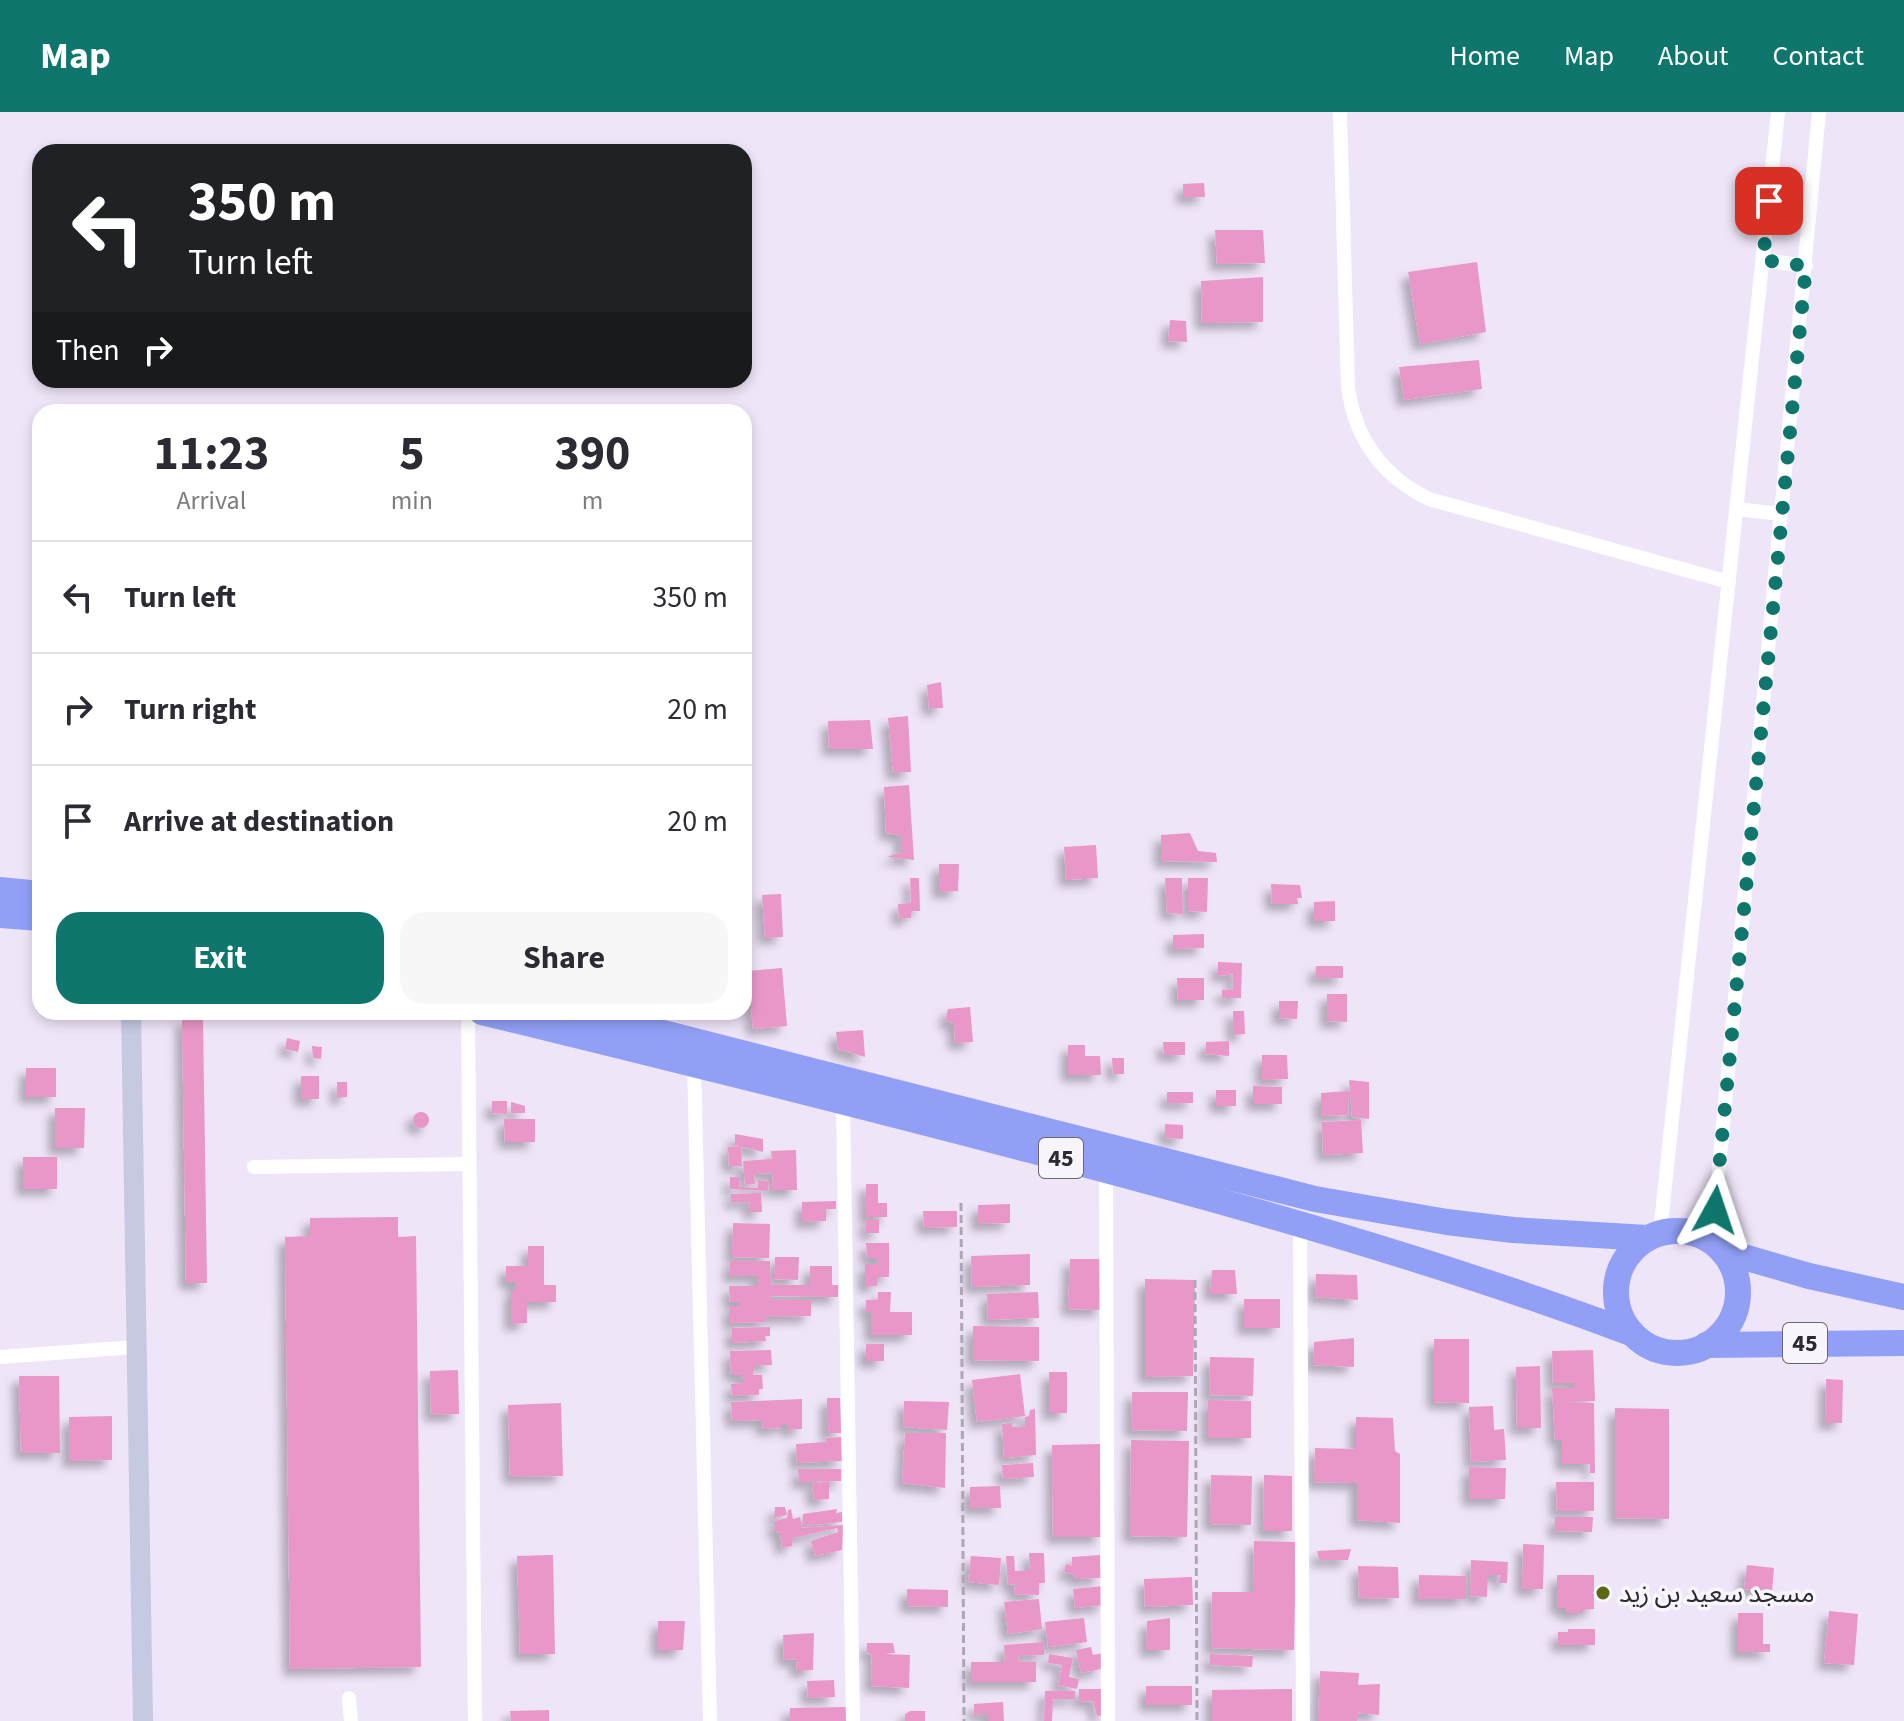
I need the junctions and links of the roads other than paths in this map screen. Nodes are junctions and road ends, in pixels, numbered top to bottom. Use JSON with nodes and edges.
{"nodes":[{"id":1,"x":1340,"y":112,"type":"edge"},
{"id":2,"x":1778,"y":112,"type":"edge"},
{"id":3,"x":1819,"y":112,"type":"edge"},
{"id":4,"x":1763,"y":260,"type":"junction"},
{"id":5,"x":1806,"y":266,"type":"junction"},
{"id":6,"x":1736,"y":509,"type":"junction"},
{"id":7,"x":1781,"y":514,"type":"junction"},
{"id":8,"x":1729,"y":582,"type":"junction"},
{"id":9,"x":0,"y":890,"type":"edge"},
{"id":10,"x":32,"y":893,"type":"edge"},
{"id":11,"x":0,"y":915,"type":"edge"},
{"id":12,"x":32,"y":917,"type":"edge"},
{"id":13,"x":131,"y":1020,"type":"edge"},
{"id":14,"x":468,"y":1020,"type":"edge"},
{"id":15,"x":515,"y":1020,"type":"edge"},
{"id":16,"x":612,"y":1020,"type":"edge"},
{"id":17,"x":694,"y":1064,"type":"junction"},
{"id":18,"x":843,"y":1101,"type":"junction"},
{"id":19,"x":469,"y":1164,"type":"junction"},
{"id":20,"x":254,"y":1167,"type":"dead end"},
{"id":21,"x":1106,"y":1170,"type":"junction"},
{"id":22,"x":1300,"y":1223,"type":"junction"},
{"id":23,"x":1653,"y":1235,"type":"junction"},
{"id":24,"x":1718,"y":1246,"type":"junction"},
{"id":25,"x":1904,"y":1297,"type":"edge"},
{"id":26,"x":1631,"y":1333,"type":"junction"},
{"id":27,"x":1904,"y":1343,"type":"edge"},
{"id":28,"x":1706,"y":1345,"type":"junction"},
{"id":29,"x":136,"y":1347,"type":"junction"},
{"id":30,"x":0,"y":1357,"type":"edge"},
{"id":31,"x":349,"y":1698,"type":"dead end"},
{"id":32,"x":143,"y":1721,"type":"edge"},
{"id":33,"x":351,"y":1721,"type":"edge"},
{"id":34,"x":475,"y":1721,"type":"edge"},
{"id":35,"x":710,"y":1721,"type":"edge"},
{"id":36,"x":853,"y":1721,"type":"edge"},
{"id":37,"x":1108,"y":1721,"type":"edge"},
{"id":38,"x":1303,"y":1721,"type":"edge"}],
"edges":[{"from":1,"to":8,"type":"street"},
{"from":2,"to":4,"type":"street"},
{"from":3,"to":5,"type":"street"},
{"from":4,"to":5,"type":"street"},
{"from":4,"to":6,"type":"street"},
{"from":5,"to":7,"type":"street"},
{"from":6,"to":7,"type":"street"},
{"from":6,"to":8,"type":"street"},
{"from":7,"to":24,"type":"street"},
{"from":8,"to":23,"type":"street"},
{"from":9,"to":10,"type":"highway"},
{"from":11,"to":12,"type":"highway"},
{"from":13,"to":29,"type":"street"},
{"from":14,"to":19,"type":"street"},
{"from":15,"to":17,"type":"highway","number":"45"},
{"from":16,"to":23,"type":"highway","number":"45"},
{"from":17,"to":18,"type":"highway","number":"45"},
{"from":17,"to":35,"type":"street"},
{"from":18,"to":21,"type":"highway","number":"45"},
{"from":18,"to":36,"type":"street"},
{"from":19,"to":20,"type":"street"},
{"from":19,"to":34,"type":"street"},
{"from":21,"to":22,"type":"highway","number":"45"},
{"from":21,"to":37,"type":"street"},
{"from":22,"to":26,"type":"highway","number":"45"},
{"from":22,"to":38,"type":"street"},
{"from":23,"to":24,"type":"highway"},
{"from":23,"to":26,"type":"highway"},
{"from":24,"to":25,"type":"highway"},
{"from":24,"to":28,"type":"highway"},
{"from":26,"to":28,"type":"highway"},
{"from":27,"to":28,"type":"highway","number":"45"},
{"from":29,"to":30,"type":"street"},
{"from":29,"to":32,"type":"street"},
{"from":31,"to":33,"type":"street"}]}
